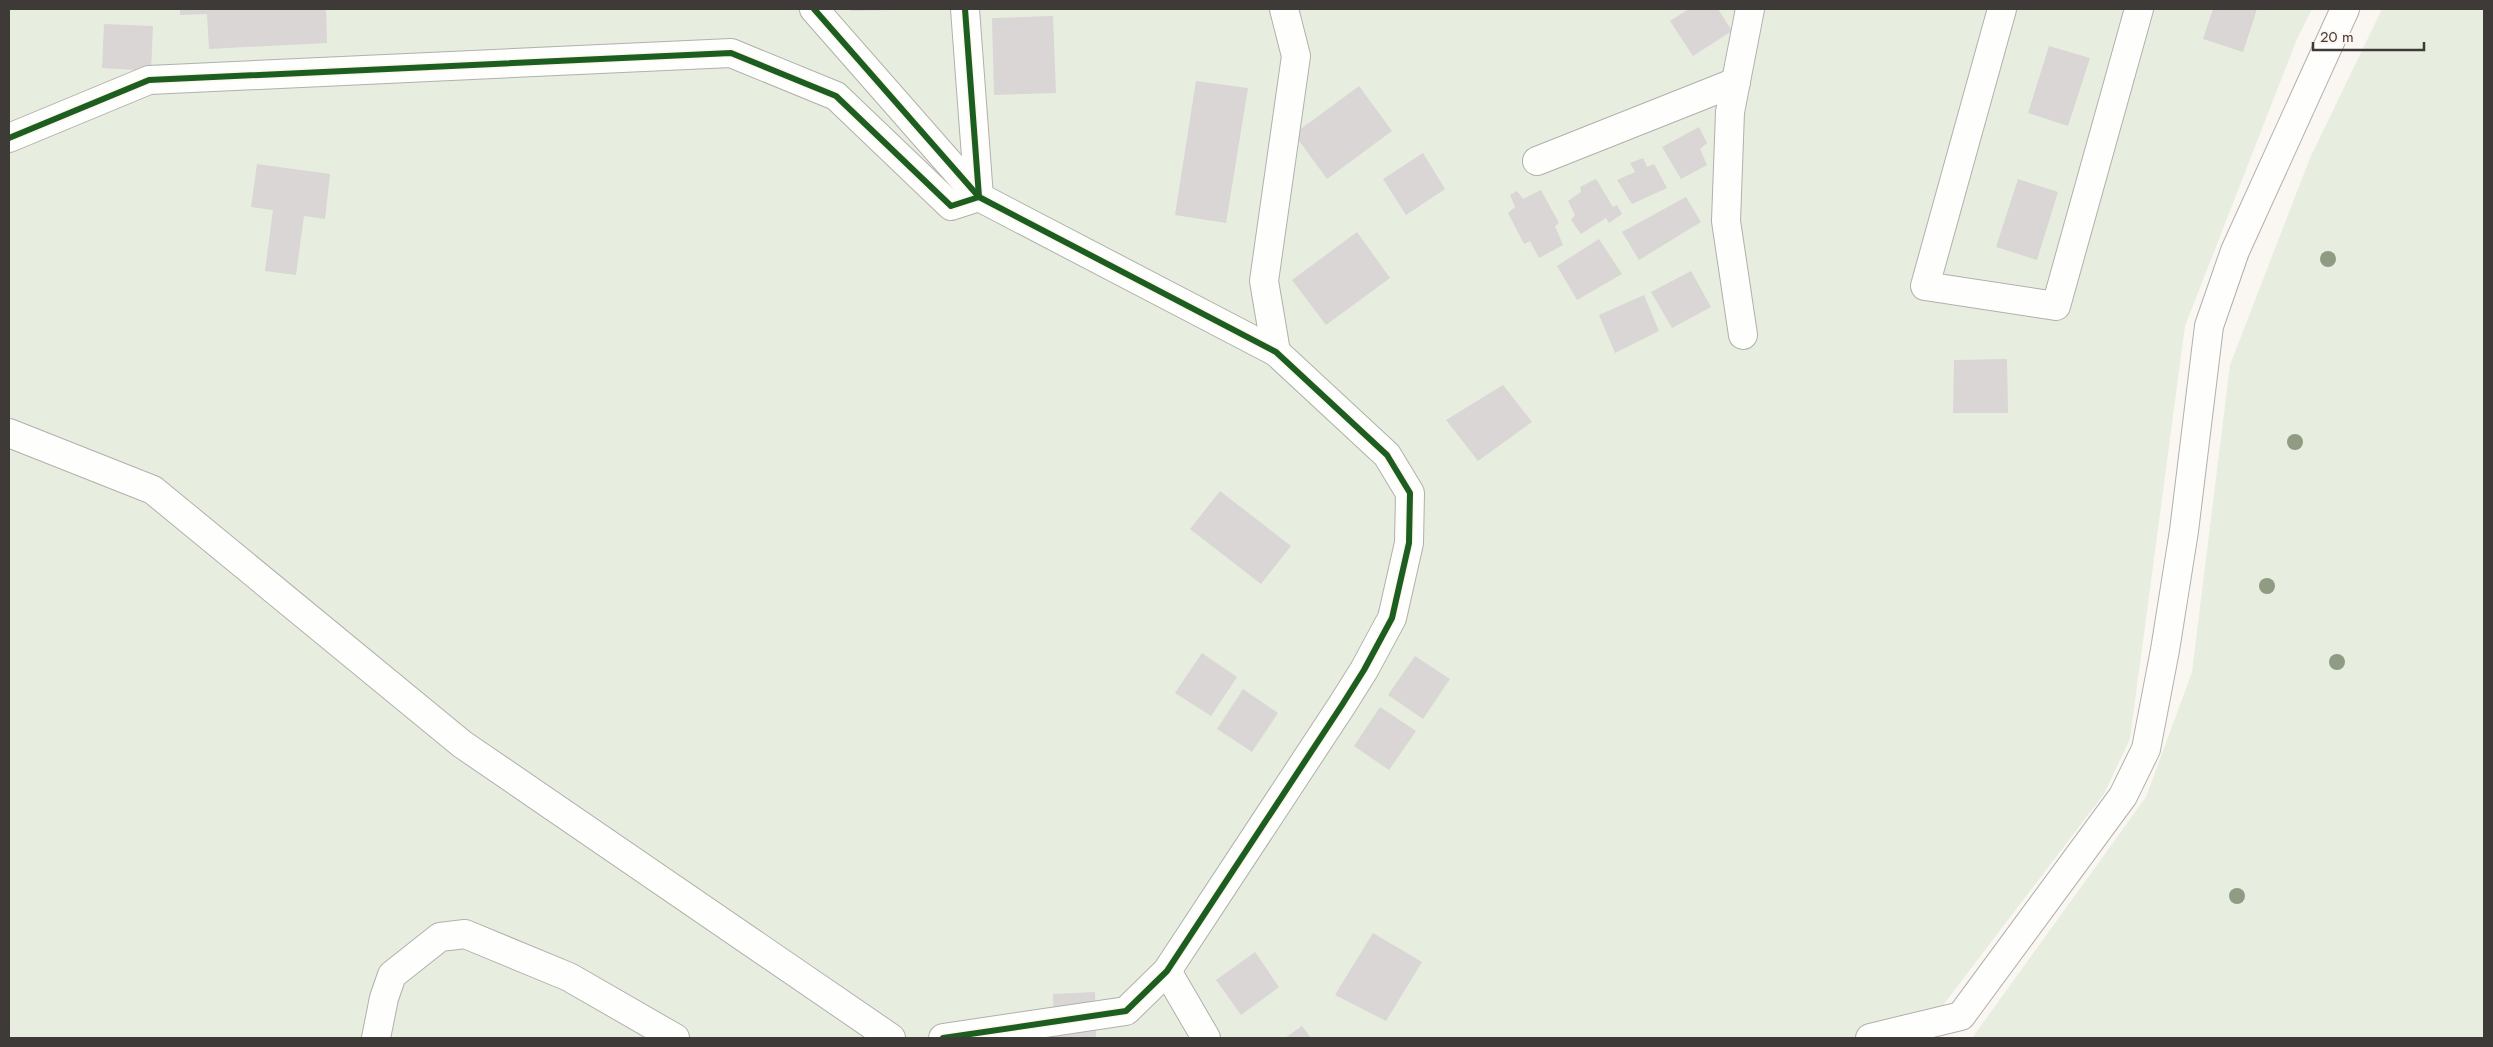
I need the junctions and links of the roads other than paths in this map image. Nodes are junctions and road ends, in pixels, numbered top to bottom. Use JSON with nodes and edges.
{"nodes":[{"id":1,"x":814,"y":9,"type":"edge"},
{"id":2,"x":965,"y":9,"type":"edge"},
{"id":3,"x":1284,"y":9,"type":"edge"},
{"id":4,"x":1750,"y":9,"type":"edge"},
{"id":5,"x":2002,"y":9,"type":"edge"},
{"id":6,"x":2139,"y":9,"type":"edge"},
{"id":7,"x":2345,"y":9,"type":"edge"},
{"id":8,"x":1736,"y":82,"type":"junction"},
{"id":9,"x":9,"y":138,"type":"edge"},
{"id":10,"x":1537,"y":161,"type":"dead end"},
{"id":11,"x":979,"y":197,"type":"junction"},
{"id":12,"x":1743,"y":335,"type":"dead end"},
{"id":13,"x":1276,"y":352,"type":"junction"},
{"id":14,"x":9,"y":433,"type":"edge"},
{"id":15,"x":1167,"y":971,"type":"junction"},
{"id":16,"x":376,"y":1038,"type":"edge"},
{"id":17,"x":675,"y":1038,"type":"edge"},
{"id":18,"x":891,"y":1038,"type":"edge"},
{"id":19,"x":943,"y":1038,"type":"edge"},
{"id":20,"x":1206,"y":1038,"type":"edge"},
{"id":21,"x":1870,"y":1038,"type":"edge"}],
"edges":[{"from":1,"to":11,"type":"street"},
{"from":2,"to":11,"type":"street"},
{"from":3,"to":13,"type":"street"},
{"from":4,"to":8,"type":"street"},
{"from":5,"to":6,"type":"street"},
{"from":7,"to":21,"type":"street"},
{"from":8,"to":10,"type":"street"},
{"from":8,"to":12,"type":"street"},
{"from":9,"to":11,"type":"street"},
{"from":11,"to":13,"type":"street"},
{"from":13,"to":15,"type":"street"},
{"from":14,"to":18,"type":"street"},
{"from":15,"to":19,"type":"street"},
{"from":15,"to":20,"type":"street"},
{"from":16,"to":17,"type":"street"}]}
